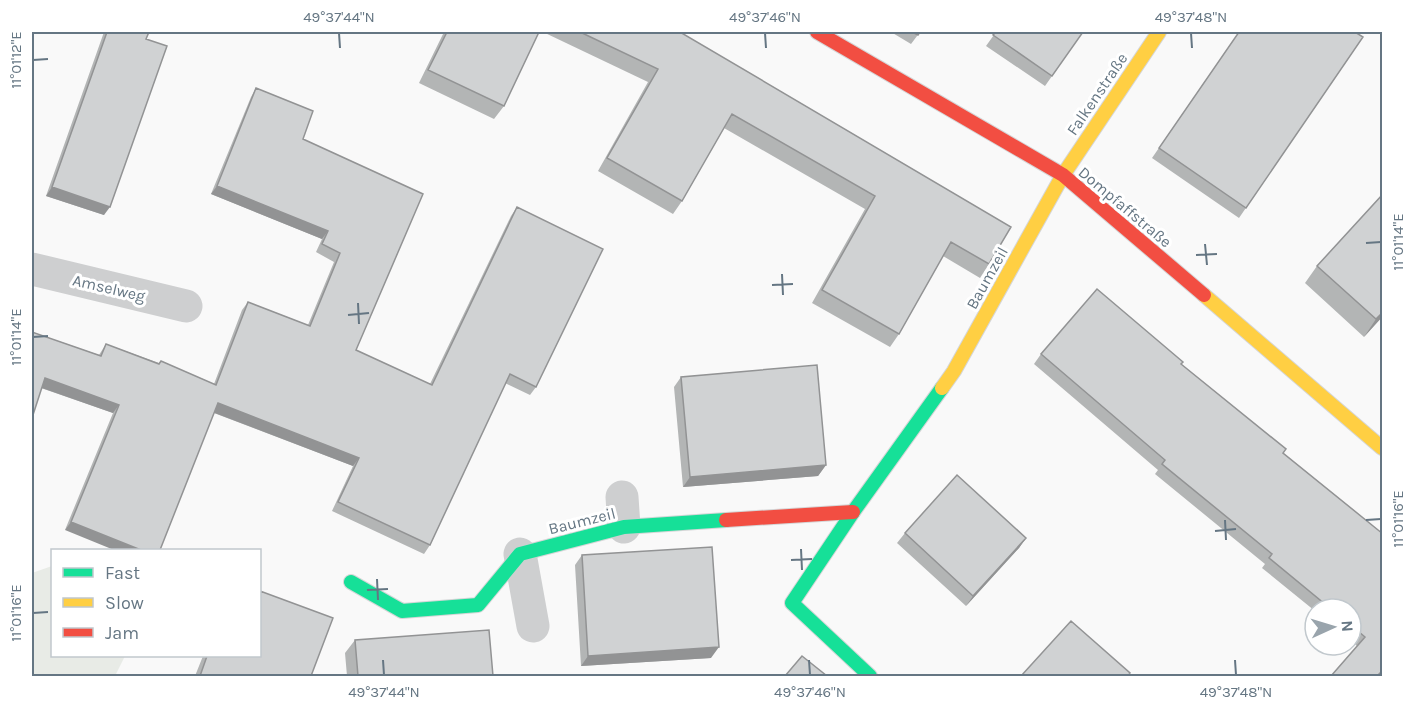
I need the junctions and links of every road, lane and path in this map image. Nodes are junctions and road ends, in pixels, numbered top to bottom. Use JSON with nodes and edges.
{"nodes":[{"id":1,"x":817,"y":32,"type":"edge"},
{"id":2,"x":1159,"y":32,"type":"edge"},
{"id":3,"x":1063,"y":175,"type":"junction"},
{"id":4,"x":32,"y":269,"type":"edge"},
{"id":5,"x":186,"y":306,"type":"dead end"},
{"id":6,"x":1383,"y":448,"type":"edge"},
{"id":7,"x":853,"y":512,"type":"junction"},
{"id":8,"x":520,"y":554,"type":"junction"},
{"id":9,"x":351,"y":582,"type":"dead end"},
{"id":10,"x":533,"y":626,"type":"dead end"},
{"id":11,"x":870,"y":676,"type":"edge"}],
"edges":[{"from":1,"to":3,"type":"street","name":"Dompfaffstraße"},
{"from":2,"to":3,"type":"street","name":"Falkenstraße"},
{"from":3,"to":6,"type":"street","name":"Dompfaffstraße"},
{"from":3,"to":7,"type":"street","name":"Baumzeil"},
{"from":4,"to":5,"type":"street","name":"Amselweg"},
{"from":7,"to":8,"type":"street","name":"Baumzeil"},
{"from":7,"to":11,"type":"street","name":"Baumzeil"},
{"from":8,"to":9,"type":"street"},
{"from":8,"to":10,"type":"street"}]}
